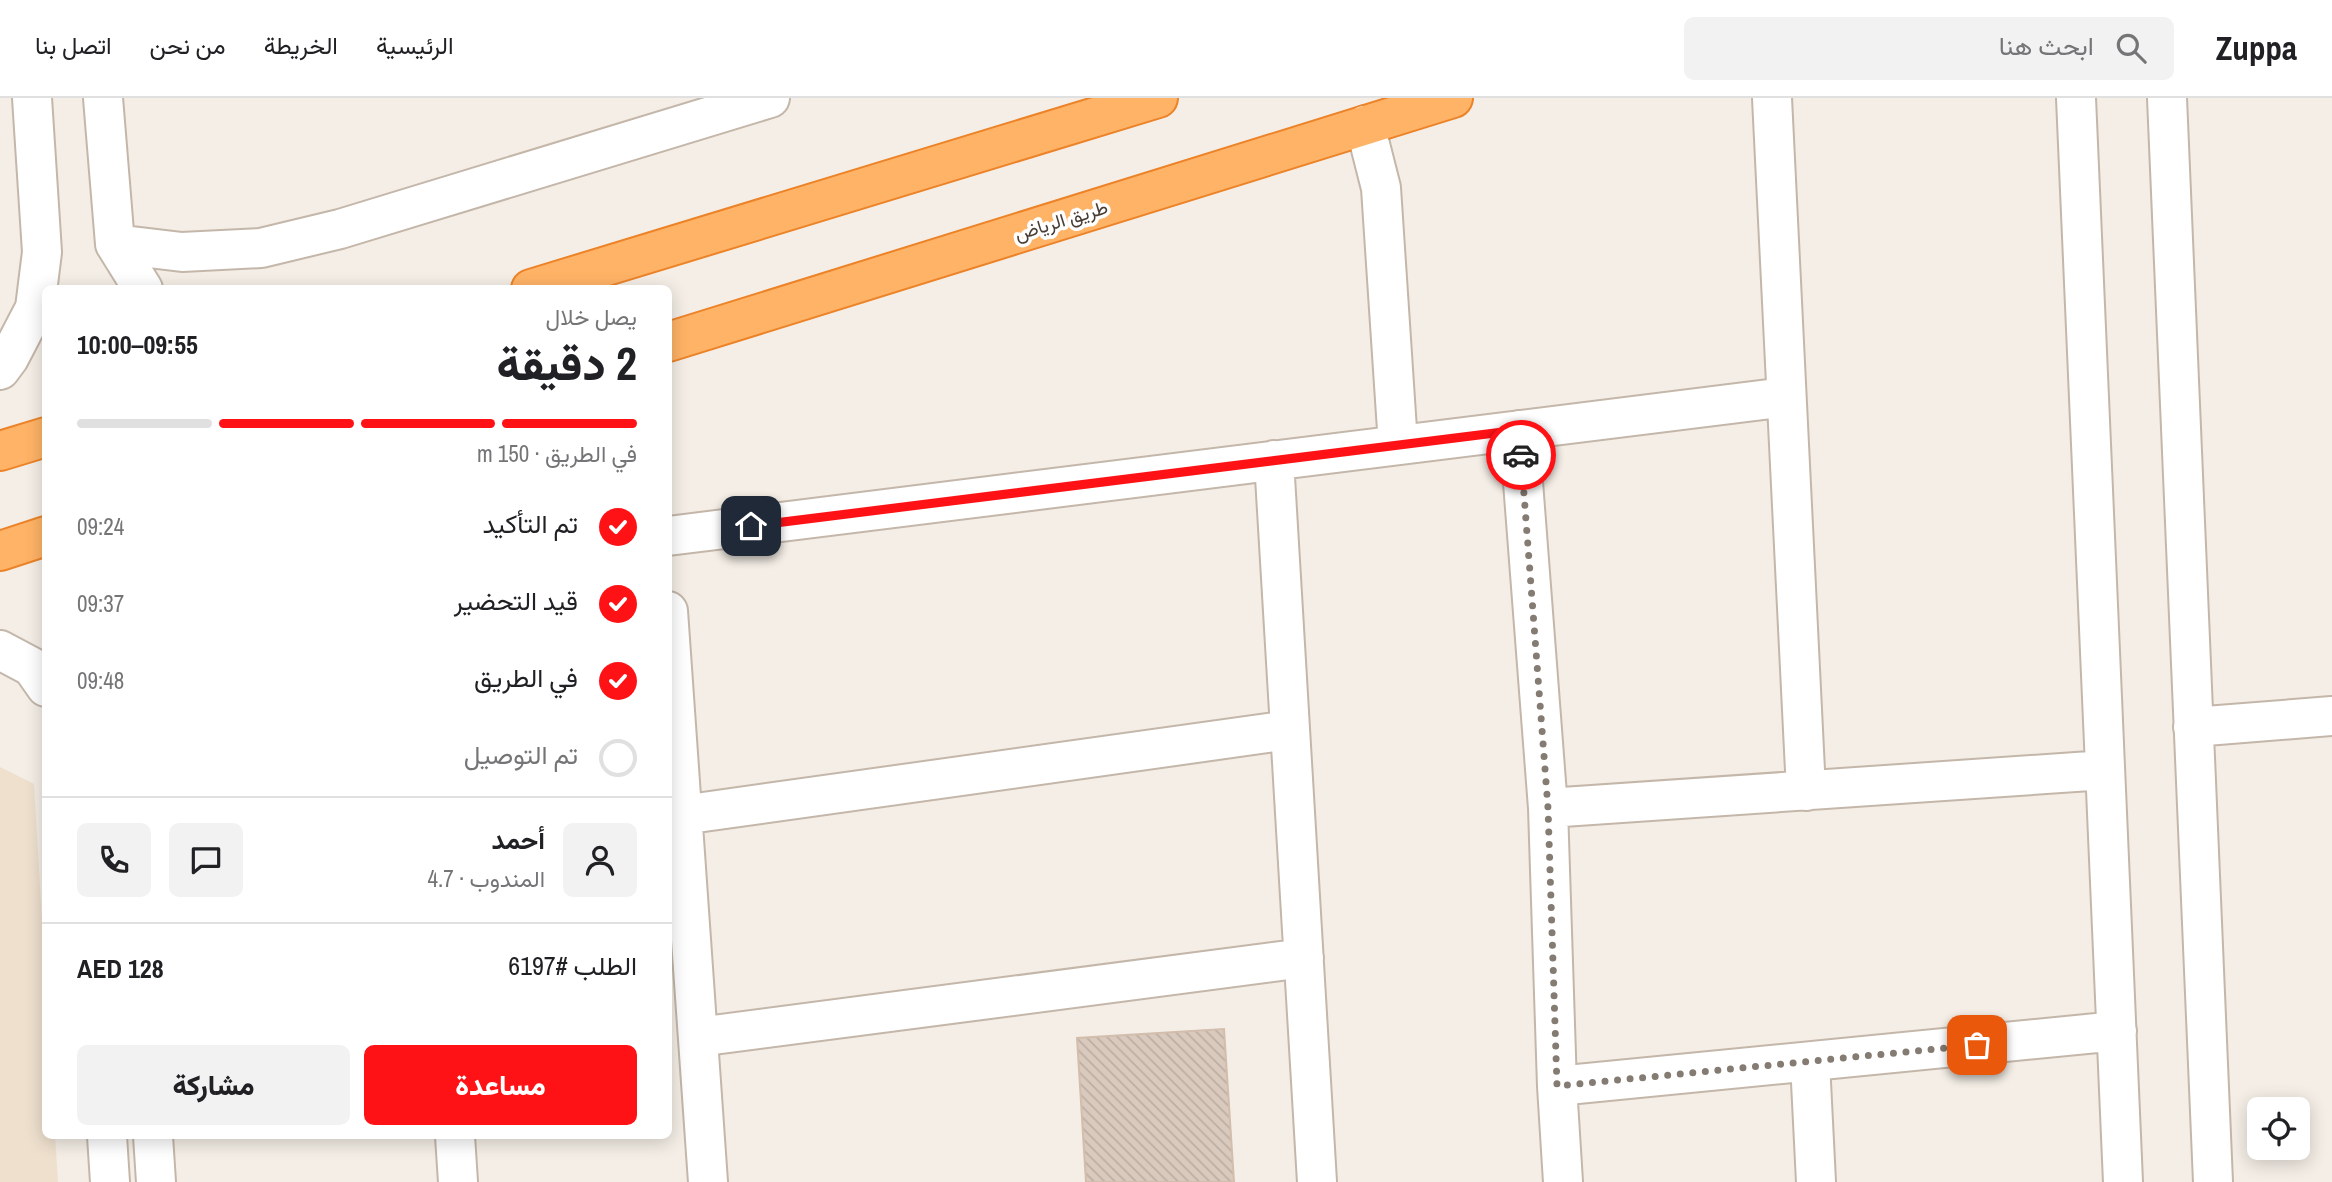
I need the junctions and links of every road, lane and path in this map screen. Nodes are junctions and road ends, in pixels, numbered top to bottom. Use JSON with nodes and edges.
{"nodes":[{"id":1,"x":32,"y":98,"type":"edge"},
{"id":2,"x":103,"y":98,"type":"edge"},
{"id":3,"x":770,"y":98,"type":"edge"},
{"id":4,"x":1158,"y":98,"type":"edge"},
{"id":5,"x":1453,"y":98,"type":"edge"},
{"id":6,"x":1772,"y":98,"type":"edge"},
{"id":7,"x":2076,"y":98,"type":"edge"},
{"id":8,"x":2166,"y":98,"type":"edge"},
{"id":9,"x":1365,"y":125,"type":"junction"},
{"id":10,"x":115,"y":244,"type":"junction"},
{"id":11,"x":141,"y":285,"type":"edge"},
{"id":12,"x":544,"y":285,"type":"edge"},
{"id":13,"x":672,"y":341,"type":"edge"},
{"id":14,"x":0,"y":369,"type":"edge"},
{"id":15,"x":1787,"y":397,"type":"junction"},
{"id":16,"x":1519,"y":430,"type":"junction"},
{"id":17,"x":42,"y":438,"type":"edge"},
{"id":18,"x":1398,"y":445,"type":"junction"},
{"id":19,"x":0,"y":451,"type":"edge"},
{"id":20,"x":1274,"y":460,"type":"junction"},
{"id":21,"x":672,"y":535,"type":"edge"},
{"id":22,"x":42,"y":537,"type":"edge"},
{"id":23,"x":0,"y":551,"type":"edge"},
{"id":24,"x":0,"y":650,"type":"edge"},
{"id":25,"x":672,"y":669,"type":"edge"},
{"id":26,"x":42,"y":681,"type":"edge"},
{"id":27,"x":2332,"y":716,"type":"edge"},
{"id":28,"x":2193,"y":727,"type":"junction"},
{"id":29,"x":1289,"y":730,"type":"junction"},
{"id":30,"x":2105,"y":770,"type":"junction"},
{"id":31,"x":1806,"y":791,"type":"junction"},
{"id":32,"x":1548,"y":808,"type":"junction"},
{"id":33,"x":682,"y":815,"type":"junction"},
{"id":34,"x":1304,"y":958,"type":"junction"},
{"id":35,"x":2117,"y":1031,"type":"junction"},
{"id":36,"x":698,"y":1037,"type":"junction"},
{"id":37,"x":1810,"y":1062,"type":"junction"},
{"id":38,"x":1557,"y":1086,"type":"junction"},
{"id":39,"x":107,"y":1139,"type":"edge"},
{"id":40,"x":153,"y":1139,"type":"edge"},
{"id":41,"x":455,"y":1139,"type":"edge"},
{"id":42,"x":110,"y":1182,"type":"edge"},
{"id":43,"x":156,"y":1182,"type":"edge"},
{"id":44,"x":458,"y":1182,"type":"edge"},
{"id":45,"x":708,"y":1182,"type":"edge"},
{"id":46,"x":1317,"y":1182,"type":"edge"},
{"id":47,"x":1563,"y":1182,"type":"edge"},
{"id":48,"x":1816,"y":1182,"type":"edge"},
{"id":49,"x":2123,"y":1182,"type":"edge"},
{"id":50,"x":2213,"y":1182,"type":"edge"}],
"edges":[{"from":1,"to":14,"type":"street"},
{"from":2,"to":10,"type":"street"},
{"from":3,"to":10,"type":"street"},
{"from":4,"to":12,"type":"highway"},
{"from":5,"to":9,"type":"highway","name":"طريق الرياض"},
{"from":6,"to":15,"type":"street"},
{"from":7,"to":30,"type":"street"},
{"from":8,"to":28,"type":"street"},
{"from":9,"to":13,"type":"highway","name":"طريق الرياض"},
{"from":9,"to":18,"type":"street"},
{"from":10,"to":11,"type":"street"},
{"from":15,"to":16,"type":"street"},
{"from":15,"to":31,"type":"street"},
{"from":16,"to":18,"type":"street"},
{"from":16,"to":32,"type":"street"},
{"from":17,"to":19,"type":"highway"},
{"from":18,"to":20,"type":"street"},
{"from":20,"to":21,"type":"street"},
{"from":20,"to":29,"type":"street"},
{"from":22,"to":23,"type":"highway"},
{"from":24,"to":26,"type":"street"},
{"from":25,"to":33,"type":"street"},
{"from":27,"to":28,"type":"street"},
{"from":28,"to":50,"type":"street"},
{"from":29,"to":33,"type":"street"},
{"from":29,"to":34,"type":"street"},
{"from":30,"to":31,"type":"street"},
{"from":30,"to":35,"type":"street"},
{"from":31,"to":32,"type":"street"},
{"from":32,"to":38,"type":"street"},
{"from":33,"to":36,"type":"street"},
{"from":34,"to":36,"type":"street"},
{"from":34,"to":46,"type":"street"},
{"from":35,"to":37,"type":"street"},
{"from":35,"to":49,"type":"street"},
{"from":36,"to":45,"type":"street"},
{"from":37,"to":38,"type":"street"},
{"from":37,"to":48,"type":"street"},
{"from":38,"to":47,"type":"street"},
{"from":39,"to":42,"type":"street"},
{"from":40,"to":43,"type":"street"},
{"from":41,"to":44,"type":"street"}]}
